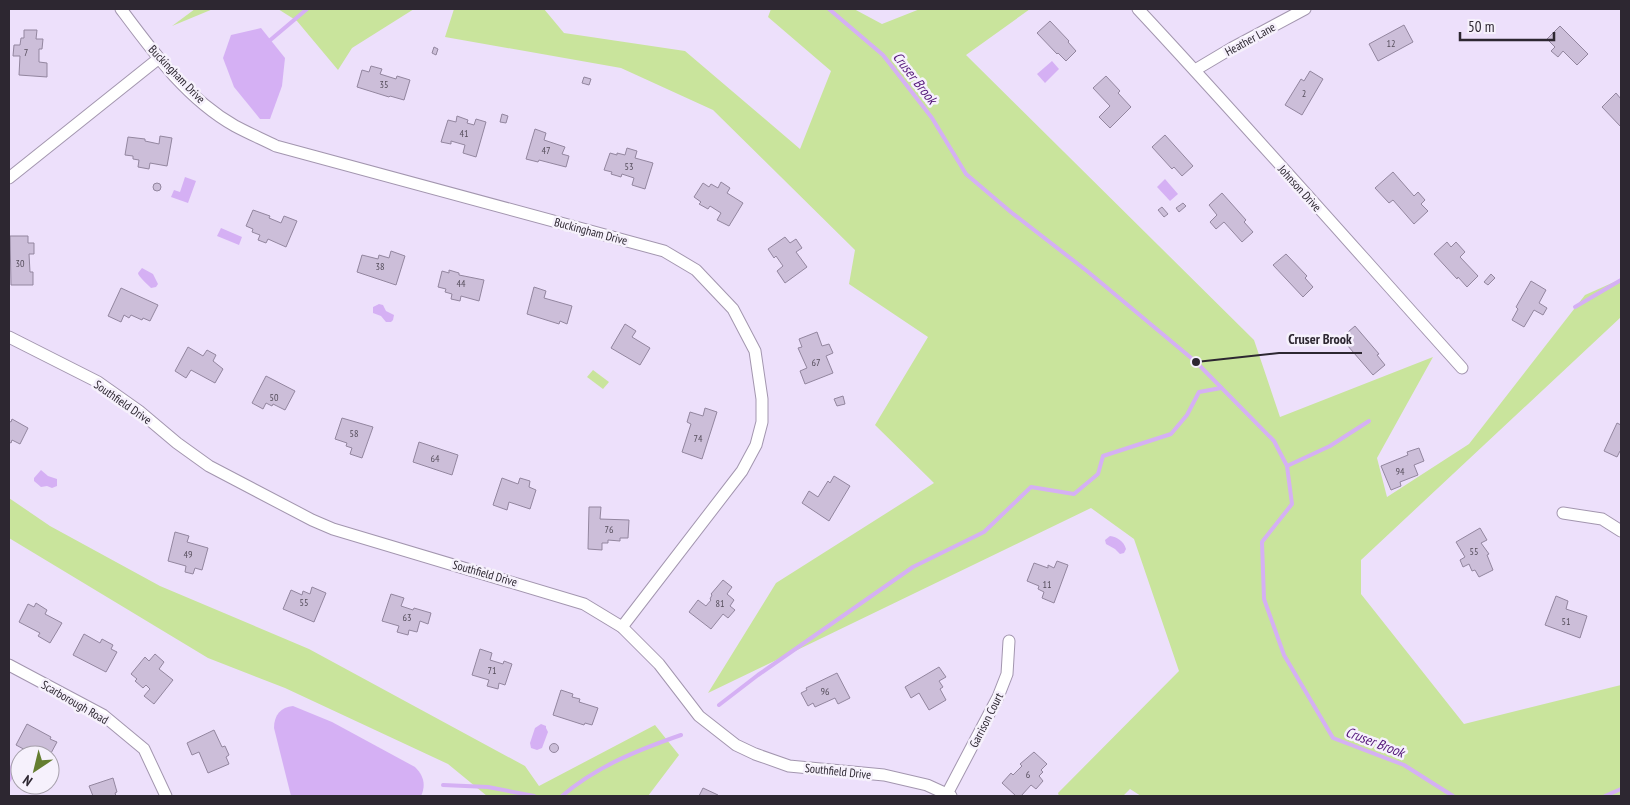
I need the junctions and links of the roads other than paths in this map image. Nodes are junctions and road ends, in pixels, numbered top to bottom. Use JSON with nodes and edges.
{"nodes":[{"id":1,"x":121,"y":9,"type":"edge"},
{"id":2,"x":1138,"y":9,"type":"edge"},
{"id":3,"x":1305,"y":9,"type":"edge"},
{"id":4,"x":158,"y":59,"type":"junction"},
{"id":5,"x":1195,"y":70,"type":"junction"},
{"id":6,"x":9,"y":178,"type":"edge"},
{"id":7,"x":9,"y":337,"type":"edge"},
{"id":8,"x":1462,"y":368,"type":"dead end"},
{"id":9,"x":1563,"y":513,"type":"dead end"},
{"id":10,"x":1621,"y":531,"type":"edge"},
{"id":11,"x":622,"y":627,"type":"junction"},
{"id":12,"x":1009,"y":641,"type":"dead end"},
{"id":13,"x":9,"y":665,"type":"edge"},
{"id":14,"x":949,"y":795,"type":"edge"},
{"id":15,"x":166,"y":796,"type":"edge"}],
"edges":[{"from":1,"to":4,"type":"street","name":"Buckingham Drive"},
{"from":2,"to":5,"type":"street","name":"Johnson Drive"},
{"from":3,"to":5,"type":"street","name":"Heather Lane"},
{"from":4,"to":6,"type":"street"},
{"from":4,"to":11,"type":"street","name":"Buckingham Drive"},
{"from":5,"to":8,"type":"street","name":"Johnson Drive"},
{"from":7,"to":11,"type":"street","name":"Southfield Drive"},
{"from":9,"to":10,"type":"street"},
{"from":11,"to":14,"type":"street","name":"Southfield Drive"},
{"from":12,"to":14,"type":"street","name":"Garrison Court"},
{"from":13,"to":15,"type":"street","name":"Scarborough Road"}]}
